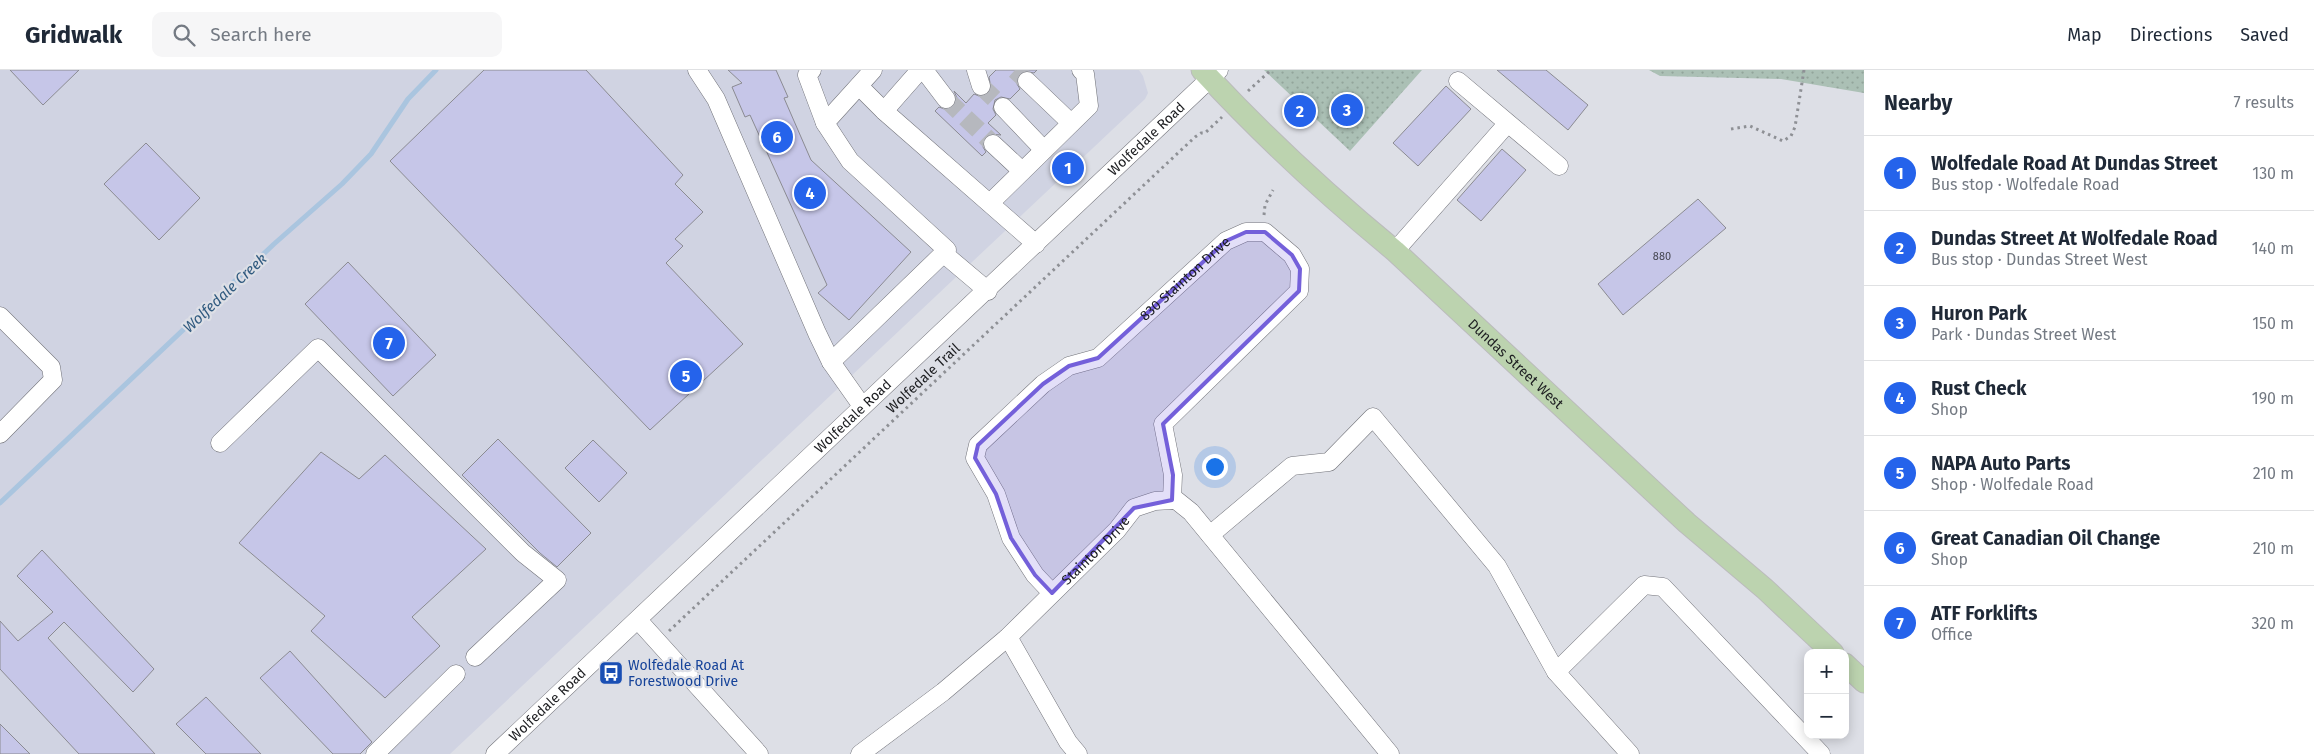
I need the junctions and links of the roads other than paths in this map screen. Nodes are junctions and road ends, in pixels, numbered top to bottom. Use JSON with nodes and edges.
{"nodes":[{"id":1,"x":697,"y":70,"type":"edge"},
{"id":2,"x":812,"y":70,"type":"edge"},
{"id":3,"x":873,"y":70,"type":"edge"},
{"id":4,"x":922,"y":70,"type":"edge"},
{"id":5,"x":1081,"y":70,"type":"edge"},
{"id":6,"x":1211,"y":73,"type":"edge"},
{"id":7,"x":1027,"y":81,"type":"tunnel mouth"},
{"id":8,"x":1458,"y":81,"type":"dead end"},
{"id":9,"x":859,"y":86,"type":"junction"},
{"id":10,"x":946,"y":99,"type":"tunnel mouth"},
{"id":11,"x":1003,"y":107,"type":"tunnel mouth"},
{"id":12,"x":884,"y":111,"type":"junction"},
{"id":13,"x":825,"y":123,"type":"junction"},
{"id":14,"x":1071,"y":123,"type":"junction"},
{"id":15,"x":1507,"y":124,"type":"junction"},
{"id":16,"x":993,"y":144,"type":"tunnel mouth"},
{"id":17,"x":1044,"y":150,"type":"junction"},
{"id":18,"x":1559,"y":166,"type":"dead end"},
{"id":19,"x":1022,"y":171,"type":"junction"},
{"id":20,"x":990,"y":204,"type":"junction"},
{"id":21,"x":1036,"y":244,"type":"junction"},
{"id":22,"x":1395,"y":251,"type":"junction"},
{"id":23,"x":943,"y":253,"type":"junction"},
{"id":24,"x":988,"y":291,"type":"junction"},
{"id":25,"x":0,"y":316,"type":"edge"},
{"id":26,"x":831,"y":362,"type":"junction"},
{"id":27,"x":862,"y":406,"type":"junction"},
{"id":28,"x":1,"y":430,"type":"edge"},
{"id":29,"x":220,"y":443,"type":"dead end"},
{"id":30,"x":1172,"y":500,"type":"junction"},
{"id":31,"x":1210,"y":535,"type":"junction"},
{"id":32,"x":1052,"y":593,"type":"junction"},
{"id":33,"x":638,"y":620,"type":"junction"},
{"id":34,"x":1008,"y":637,"type":"junction"},
{"id":35,"x":1829,"y":649,"type":"edge"},
{"id":36,"x":475,"y":656,"type":"dead end"},
{"id":37,"x":1849,"y":668,"type":"edge"},
{"id":38,"x":1556,"y":672,"type":"junction"},
{"id":39,"x":456,"y":674,"type":"dead end"},
{"id":40,"x":1864,"y":682,"type":"edge"},
{"id":41,"x":375,"y":754,"type":"edge"},
{"id":42,"x":495,"y":754,"type":"edge"},
{"id":43,"x":759,"y":754,"type":"edge"},
{"id":44,"x":860,"y":754,"type":"edge"},
{"id":45,"x":1078,"y":754,"type":"edge"},
{"id":46,"x":1390,"y":754,"type":"edge"},
{"id":47,"x":1630,"y":754,"type":"edge"},
{"id":48,"x":1822,"y":754,"type":"edge"}],
"edges":[{"from":1,"to":26,"type":"street"},
{"from":2,"to":13,"type":"street"},
{"from":3,"to":9,"type":"street"},
{"from":4,"to":10,"type":"street"},
{"from":4,"to":12,"type":"street"},
{"from":5,"to":14,"type":"street"},
{"from":6,"to":21,"type":"street","name":"Wolfedale Road"},
{"from":6,"to":22,"type":"main road","name":"Dundas Street West"},
{"from":7,"to":14,"type":"street"},
{"from":8,"to":15,"type":"street"},
{"from":9,"to":12,"type":"street"},
{"from":9,"to":13,"type":"street"},
{"from":11,"to":17,"type":"street"},
{"from":12,"to":20,"type":"street"},
{"from":13,"to":23,"type":"street"},
{"from":14,"to":17,"type":"street"},
{"from":15,"to":18,"type":"street"},
{"from":15,"to":22,"type":"street"},
{"from":16,"to":19,"type":"street"},
{"from":17,"to":19,"type":"street"},
{"from":19,"to":20,"type":"street"},
{"from":20,"to":21,"type":"street"},
{"from":21,"to":24,"type":"street","name":"Wolfedale Road"},
{"from":22,"to":35,"type":"main road","name":"Dundas Street West"},
{"from":23,"to":24,"type":"street"},
{"from":23,"to":26,"type":"street"},
{"from":24,"to":27,"type":"street","name":"Wolfedale Road"},
{"from":25,"to":28,"type":"street"},
{"from":26,"to":27,"type":"street"},
{"from":27,"to":33,"type":"street","name":"Wolfedale Road"},
{"from":29,"to":36,"type":"street"},
{"from":30,"to":31,"type":"street"},
{"from":30,"to":32,"type":"street","name":"Stainton Drive"},
{"from":30,"to":32,"type":"street","name":"830 Stainton Drive"},
{"from":31,"to":38,"type":"street"},
{"from":31,"to":46,"type":"street"},
{"from":32,"to":34,"type":"street","name":"Stainton Drive"},
{"from":33,"to":42,"type":"street","name":"Wolfedale Road"},
{"from":33,"to":43,"type":"street"},
{"from":34,"to":44,"type":"street","name":"Stainton Drive"},
{"from":34,"to":45,"type":"street"},
{"from":37,"to":40,"type":"main road"},
{"from":38,"to":47,"type":"street"},
{"from":38,"to":48,"type":"street"},
{"from":39,"to":41,"type":"street"}]}
